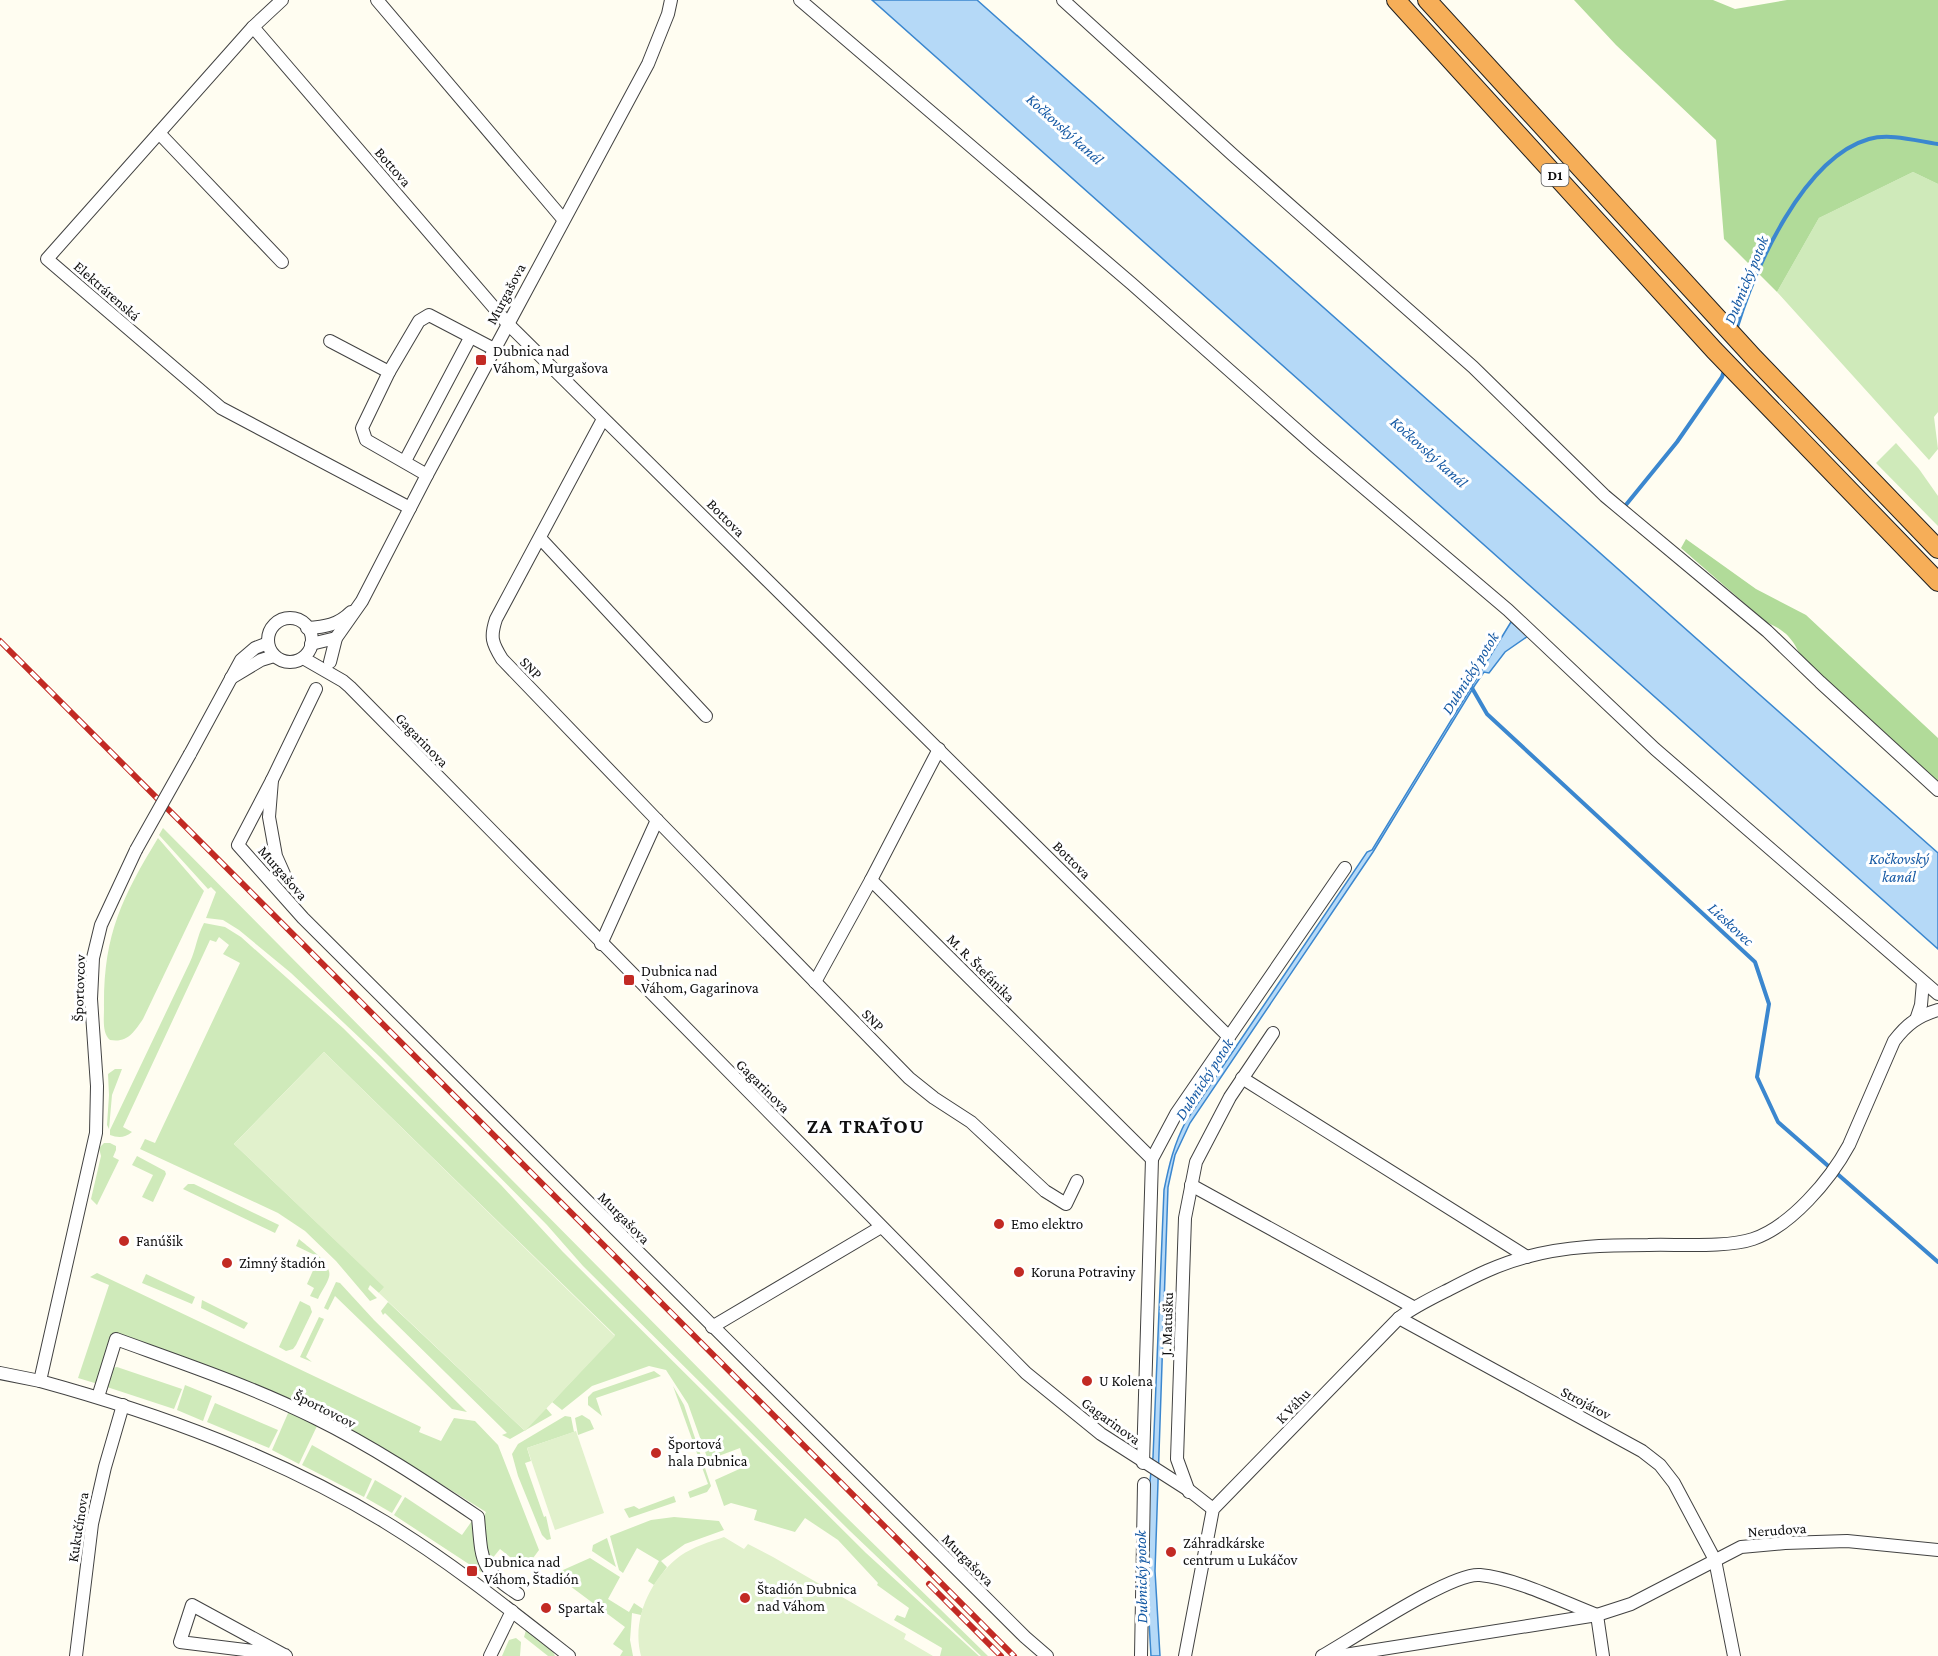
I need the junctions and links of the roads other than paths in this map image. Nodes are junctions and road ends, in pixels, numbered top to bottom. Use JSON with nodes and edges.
{"nodes":[{"id":1,"x":282,"y":0,"type":"edge"},
{"id":2,"x":377,"y":0,"type":"edge"},
{"id":3,"x":670,"y":0,"type":"edge"},
{"id":4,"x":800,"y":0,"type":"edge"},
{"id":5,"x":1063,"y":0,"type":"edge"},
{"id":6,"x":1396,"y":0,"type":"edge"},
{"id":7,"x":1427,"y":0,"type":"edge"},
{"id":8,"x":253,"y":27,"type":"junction"},
{"id":9,"x":159,"y":133,"type":"junction"},
{"id":10,"x":563,"y":219,"type":"junction"},
{"id":11,"x":282,"y":262,"type":"dead end"},
{"id":12,"x":508,"y":324,"type":"junction"},
{"id":13,"x":470,"y":338,"type":"junction"},
{"id":14,"x":330,"y":341,"type":"dead end"},
{"id":15,"x":494,"y":349,"type":"junction"},
{"id":16,"x":389,"y":372,"type":"junction"},
{"id":17,"x":603,"y":419,"type":"junction"},
{"id":18,"x":405,"y":461,"type":"junction"},
{"id":19,"x":427,"y":475,"type":"junction"},
{"id":20,"x":410,"y":508,"type":"junction"},
{"id":21,"x":540,"y":538,"type":"junction"},
{"id":22,"x":1938,"y":549,"type":"edge"},
{"id":23,"x":1938,"y":582,"type":"edge"},
{"id":24,"x":363,"y":601,"type":"junction"},
{"id":25,"x":307,"y":628,"type":"junction"},
{"id":26,"x":336,"y":638,"type":"junction"},
{"id":27,"x":268,"y":643,"type":"junction"},
{"id":28,"x":311,"y":645,"type":"junction"},
{"id":29,"x":274,"y":656,"type":"junction"},
{"id":30,"x":303,"y":658,"type":"junction"},
{"id":31,"x":330,"y":662,"type":"junction"},
{"id":32,"x":230,"y":678,"type":"junction"},
{"id":33,"x":342,"y":681,"type":"junction"},
{"id":34,"x":316,"y":689,"type":"dead end"},
{"id":35,"x":706,"y":716,"type":"dead end"},
{"id":36,"x":939,"y":749,"type":"junction"},
{"id":37,"x":272,"y":780,"type":"junction"},
{"id":38,"x":1938,"y":790,"type":"edge"},
{"id":39,"x":657,"y":820,"type":"junction"},
{"id":40,"x":1345,"y":868,"type":"dead end"},
{"id":41,"x":284,"y":874,"type":"dead end"},
{"id":42,"x":871,"y":880,"type":"junction"},
{"id":43,"x":601,"y":944,"type":"junction"},
{"id":44,"x":1923,"y":981,"type":"junction"},
{"id":45,"x":815,"y":982,"type":"junction"},
{"id":46,"x":1938,"y":994,"type":"edge"},
{"id":47,"x":1938,"y":1010,"type":"edge"},
{"id":48,"x":1917,"y":1017,"type":"junction"},
{"id":49,"x":1273,"y":1033,"type":"dead end"},
{"id":50,"x":1229,"y":1037,"type":"junction"},
{"id":51,"x":1242,"y":1078,"type":"junction"},
{"id":52,"x":1152,"y":1159,"type":"junction"},
{"id":53,"x":1077,"y":1181,"type":"dead end"},
{"id":54,"x":1191,"y":1185,"type":"junction"},
{"id":55,"x":881,"y":1227,"type":"junction"},
{"id":56,"x":1527,"y":1257,"type":"junction"},
{"id":57,"x":1413,"y":1307,"type":"junction"},
{"id":58,"x":1399,"y":1318,"type":"junction"},
{"id":59,"x":712,"y":1327,"type":"junction"},
{"id":60,"x":0,"y":1373,"type":"edge"},
{"id":61,"x":40,"y":1381,"type":"junction"},
{"id":62,"x":98,"y":1397,"type":"junction"},
{"id":63,"x":123,"y":1405,"type":"junction"},
{"id":64,"x":1145,"y":1464,"type":"junction"},
{"id":65,"x":1144,"y":1484,"type":"dead end"},
{"id":66,"x":1188,"y":1495,"type":"junction"},
{"id":67,"x":1213,"y":1509,"type":"junction"},
{"id":68,"x":1938,"y":1550,"type":"edge"},
{"id":69,"x":1715,"y":1560,"type":"junction"},
{"id":70,"x":518,"y":1594,"type":"dead end"},
{"id":71,"x":513,"y":1611,"type":"junction"},
{"id":72,"x":1597,"y":1615,"type":"junction"},
{"id":73,"x":76,"y":1656,"type":"edge"},
{"id":74,"x":286,"y":1656,"type":"edge"},
{"id":75,"x":489,"y":1656,"type":"edge"},
{"id":76,"x":568,"y":1656,"type":"edge"},
{"id":77,"x":1047,"y":1656,"type":"edge"},
{"id":78,"x":1141,"y":1656,"type":"edge"},
{"id":79,"x":1185,"y":1656,"type":"edge"},
{"id":80,"x":1322,"y":1656,"type":"edge"},
{"id":81,"x":1338,"y":1656,"type":"edge"},
{"id":82,"x":1603,"y":1656,"type":"edge"},
{"id":83,"x":1734,"y":1656,"type":"edge"}],
"edges":[{"from":1,"to":8,"type":"street"},
{"from":2,"to":10,"type":"street"},
{"from":3,"to":10,"type":"street","name":"Murgašova"},
{"from":4,"to":44,"type":"street"},
{"from":5,"to":38,"type":"street"},
{"from":6,"to":23,"type":"highway","number":"D1"},
{"from":7,"to":22,"type":"highway","number":"D1"},
{"from":8,"to":9,"type":"street","name":"Elektrárenská"},
{"from":8,"to":12,"type":"street","name":"Bottova"},
{"from":9,"to":11,"type":"street"},
{"from":9,"to":20,"type":"street","name":"Elektrárenská"},
{"from":10,"to":12,"type":"street","name":"Murgašova"},
{"from":12,"to":15,"type":"street","name":"Murgašova"},
{"from":12,"to":17,"type":"street","name":"Bottova"},
{"from":13,"to":15,"type":"street"},
{"from":13,"to":16,"type":"street"},
{"from":13,"to":18,"type":"street"},
{"from":14,"to":16,"type":"street"},
{"from":15,"to":19,"type":"street","name":"Murgašova"},
{"from":16,"to":18,"type":"street"},
{"from":17,"to":21,"type":"street","name":"SNP"},
{"from":17,"to":36,"type":"street","name":"Bottova"},
{"from":18,"to":19,"type":"street"},
{"from":19,"to":20,"type":"street","name":"Murgašova"},
{"from":20,"to":24,"type":"street","name":"Murgašova"},
{"from":21,"to":35,"type":"street"},
{"from":21,"to":39,"type":"street","name":"SNP"},
{"from":24,"to":25,"type":"street","name":"Murgašova"},
{"from":24,"to":26,"type":"street","name":"Murgašova"},
{"from":25,"to":27,"type":"street"},
{"from":25,"to":28,"type":"street"},
{"from":26,"to":28,"type":"street"},
{"from":26,"to":31,"type":"street","name":"Murgašova"},
{"from":27,"to":29,"type":"street"},
{"from":27,"to":32,"type":"street","name":"Športovcov"},
{"from":28,"to":30,"type":"street"},
{"from":28,"to":31,"type":"street","name":"Gagarinova"},
{"from":29,"to":30,"type":"street"},
{"from":29,"to":32,"type":"street"},
{"from":30,"to":33,"type":"street","name":"Gagarinova"},
{"from":31,"to":33,"type":"street","name":"Gagarinova"},
{"from":32,"to":61,"type":"street","name":"Športovcov","bridge":true},
{"from":33,"to":43,"type":"street","name":"Gagarinova"},
{"from":34,"to":37,"type":"street","name":"Murgašova"},
{"from":36,"to":42,"type":"street"},
{"from":36,"to":50,"type":"street","name":"Bottova"},
{"from":37,"to":41,"type":"street","name":"Murgašova"},
{"from":37,"to":59,"type":"street","name":"Murgašova"},
{"from":39,"to":43,"type":"street"},
{"from":39,"to":45,"type":"street","name":"SNP"},
{"from":40,"to":50,"type":"street"},
{"from":42,"to":45,"type":"street"},
{"from":42,"to":52,"type":"street","name":"M. R. Štefánika"},
{"from":43,"to":55,"type":"street","name":"Gagarinova"},
{"from":44,"to":46,"type":"street"},
{"from":44,"to":48,"type":"street"},
{"from":45,"to":53,"type":"street","name":"SNP"},
{"from":47,"to":48,"type":"street"},
{"from":48,"to":56,"type":"street","name":"K Váhu"},
{"from":49,"to":51,"type":"street","name":"J. Matušku"},
{"from":50,"to":52,"type":"street"},
{"from":51,"to":54,"type":"street","name":"J. Matušku"},
{"from":51,"to":56,"type":"street"},
{"from":52,"to":64,"type":"street"},
{"from":54,"to":57,"type":"street"},
{"from":54,"to":66,"type":"street","name":"J. Matušku"},
{"from":55,"to":59,"type":"street"},
{"from":55,"to":64,"type":"street","name":"Gagarinova"},
{"from":56,"to":57,"type":"street","name":"K Váhu"},
{"from":57,"to":58,"type":"street","name":"K Váhu"},
{"from":58,"to":67,"type":"street","name":"K Váhu"},
{"from":58,"to":69,"type":"street","name":"Strojárov"},
{"from":59,"to":77,"type":"street","name":"Murgašova"},
{"from":60,"to":61,"type":"street"},
{"from":61,"to":62,"type":"street"},
{"from":62,"to":63,"type":"street"},
{"from":62,"to":70,"type":"street","name":"Športovcov"},
{"from":63,"to":71,"type":"street"},
{"from":63,"to":73,"type":"street","name":"Kukučínova"},
{"from":64,"to":66,"type":"street","name":"Gagarinova"},
{"from":65,"to":78,"type":"street"},
{"from":66,"to":67,"type":"street","name":"Gagarinova"},
{"from":67,"to":79,"type":"street"},
{"from":68,"to":69,"type":"street","name":"Nerudova"},
{"from":69,"to":72,"type":"street","name":"Nerudova"},
{"from":69,"to":83,"type":"street","name":"Strojárov"},
{"from":71,"to":75,"type":"street"},
{"from":71,"to":76,"type":"street"},
{"from":72,"to":80,"type":"street"},
{"from":72,"to":81,"type":"street","name":"Nerudova"},
{"from":72,"to":82,"type":"street"},
{"from":74,"to":74,"type":"street"}]}
